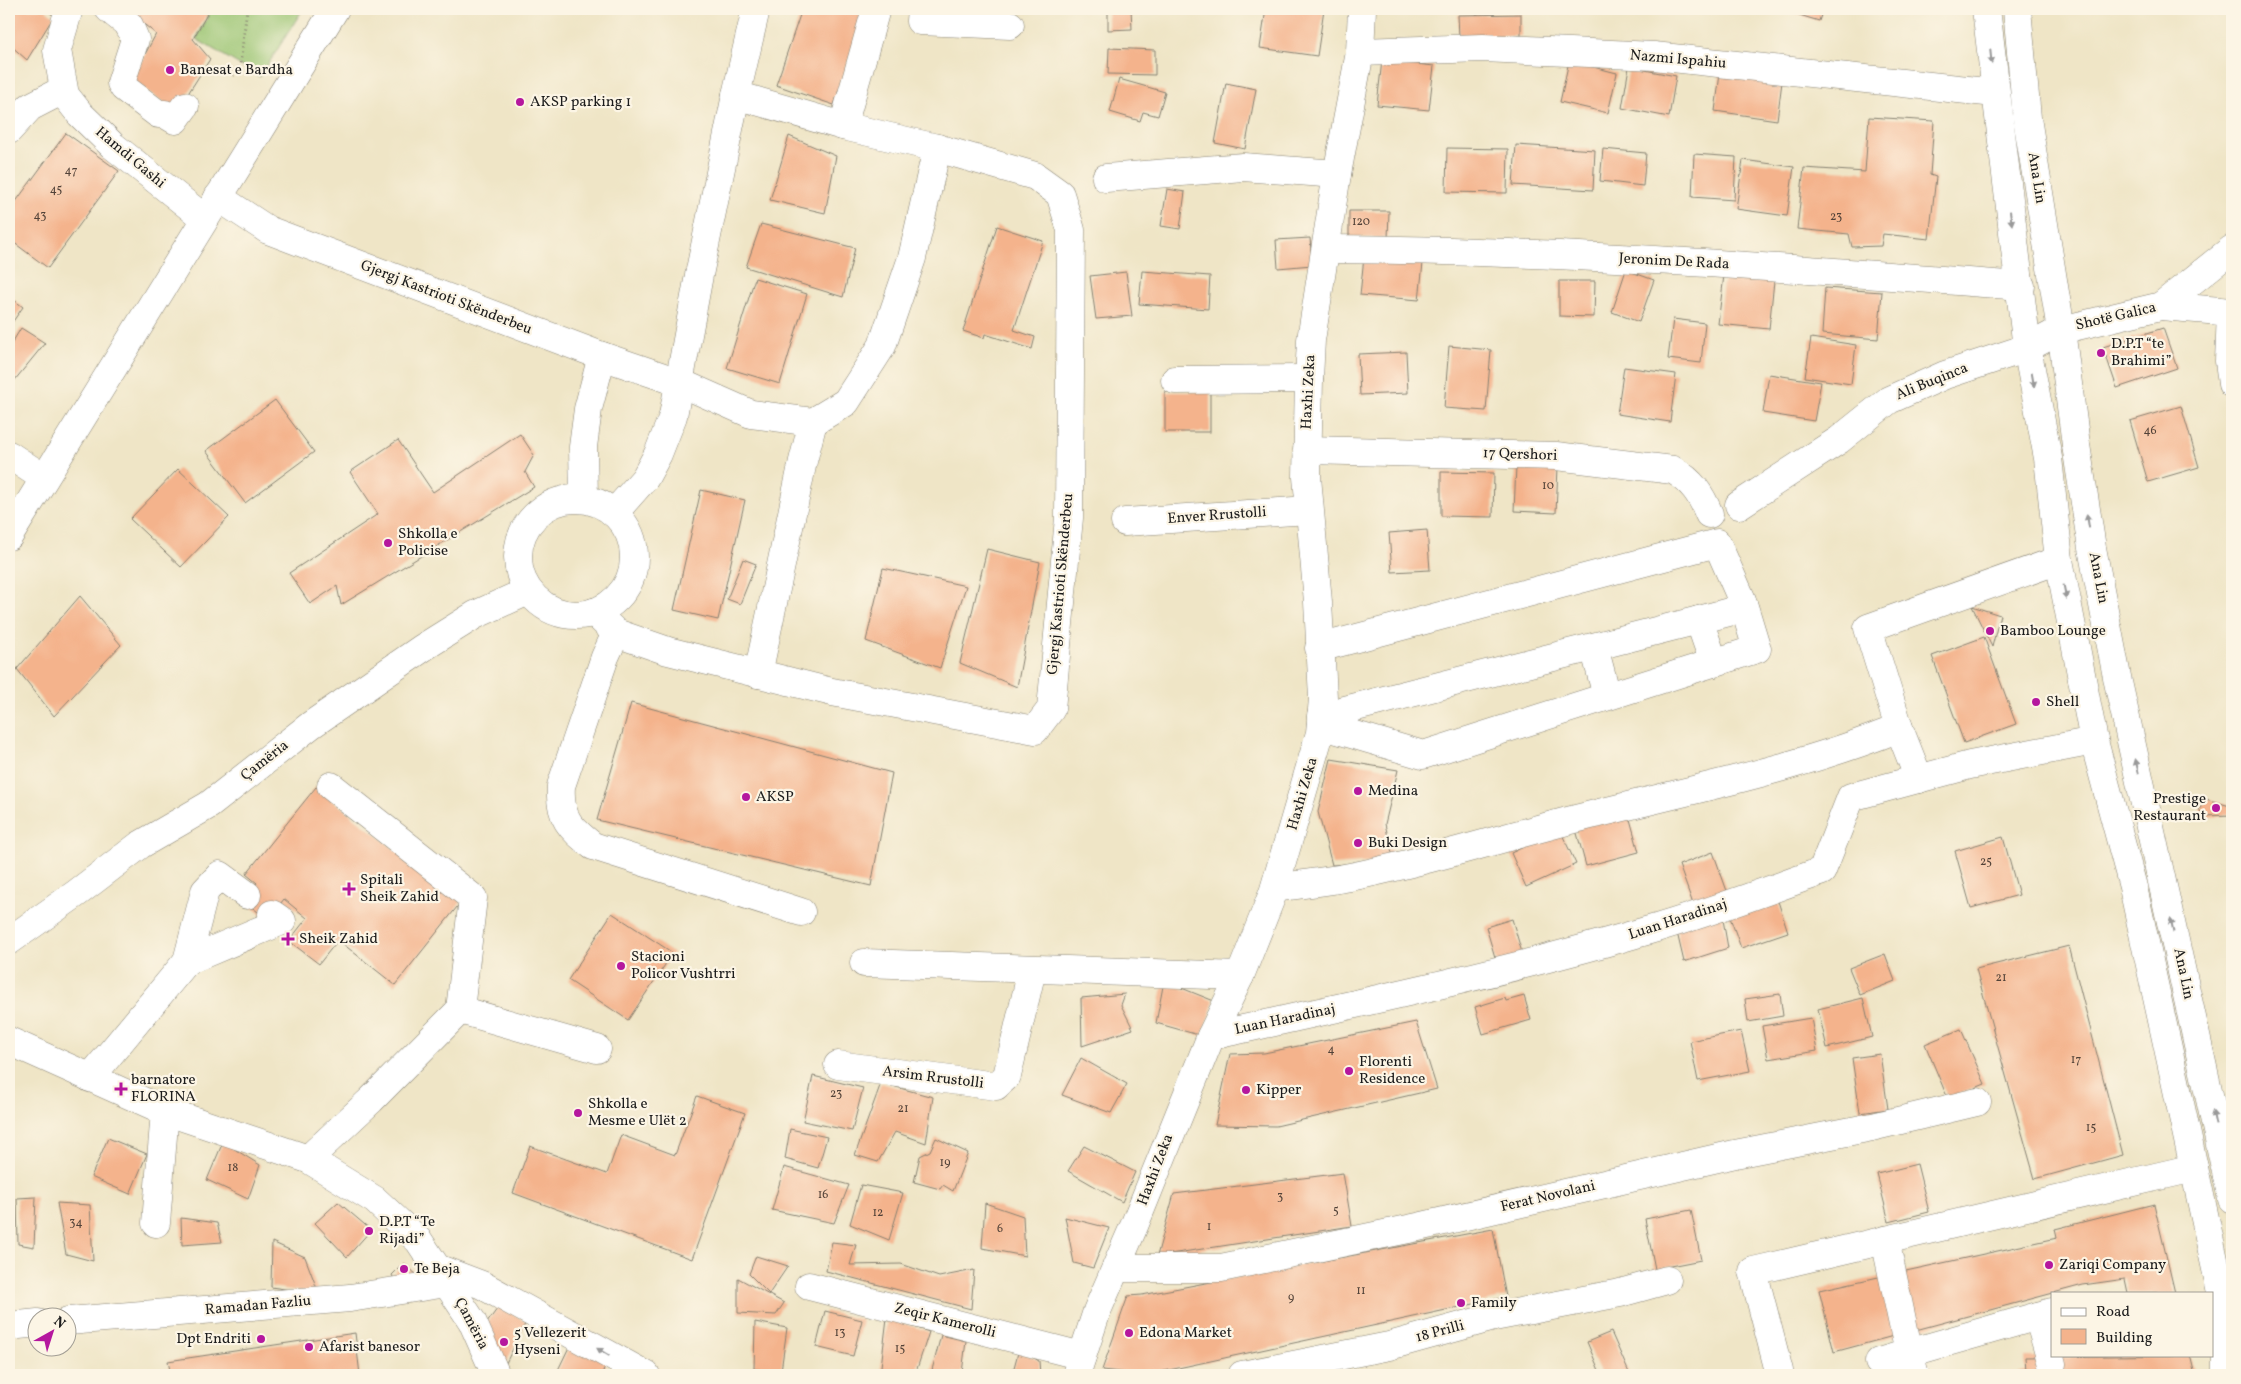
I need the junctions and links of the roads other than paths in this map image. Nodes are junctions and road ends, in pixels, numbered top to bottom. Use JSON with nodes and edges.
{"nodes":[{"id":1,"x":68,"y":9,"type":"edge"},
{"id":2,"x":109,"y":9,"type":"edge"},
{"id":3,"x":335,"y":9,"type":"edge"},
{"id":4,"x":756,"y":9,"type":"edge"},
{"id":5,"x":876,"y":9,"type":"edge"},
{"id":6,"x":921,"y":9,"type":"edge"},
{"id":7,"x":1362,"y":9,"type":"edge"},
{"id":8,"x":1986,"y":9,"type":"edge"},
{"id":9,"x":2017,"y":9,"type":"edge"},
{"id":10,"x":1010,"y":25,"type":"dead end"},
{"id":11,"x":1360,"y":52,"type":"junction"},
{"id":12,"x":63,"y":90,"type":"junction"},
{"id":13,"x":1995,"y":93,"type":"junction"},
{"id":14,"x":736,"y":94,"type":"junction"},
{"id":15,"x":185,"y":106,"type":"dead end"},
{"id":16,"x":843,"y":126,"type":"junction"},
{"id":17,"x":9,"y":130,"type":"edge"},
{"id":18,"x":936,"y":148,"type":"junction"},
{"id":19,"x":1337,"y":174,"type":"junction"},
{"id":20,"x":1106,"y":178,"type":"dead end"},
{"id":21,"x":211,"y":208,"type":"junction"},
{"id":22,"x":2232,"y":248,"type":"edge"},
{"id":23,"x":1326,"y":249,"type":"junction"},
{"id":24,"x":2021,"y":286,"type":"junction"},
{"id":25,"x":2161,"y":306,"type":"junction"},
{"id":26,"x":2232,"y":312,"type":"edge"},
{"id":27,"x":2061,"y":330,"type":"junction"},
{"id":28,"x":2027,"y":348,"type":"junction"},
{"id":29,"x":602,"y":356,"type":"junction"},
{"id":30,"x":1309,"y":378,"type":"junction"},
{"id":31,"x":1176,"y":380,"type":"dead end"},
{"id":32,"x":681,"y":383,"type":"junction"},
{"id":33,"x":2232,"y":384,"type":"edge"},
{"id":34,"x":813,"y":422,"type":"junction"},
{"id":35,"x":1307,"y":450,"type":"junction"},
{"id":36,"x":9,"y":455,"type":"edge"},
{"id":37,"x":44,"y":478,"type":"junction"},
{"id":38,"x":584,"y":499,"type":"junction"},
{"id":39,"x":1739,"y":505,"type":"dead end"},
{"id":40,"x":1309,"y":510,"type":"junction"},
{"id":41,"x":614,"y":513,"type":"junction"},
{"id":42,"x":1709,"y":514,"type":"dead end"},
{"id":43,"x":1125,"y":522,"type":"dead end"},
{"id":44,"x":9,"y":536,"type":"edge"},
{"id":45,"x":2059,"y":560,"type":"junction"},
{"id":46,"x":528,"y":591,"type":"junction"},
{"id":47,"x":1744,"y":608,"type":"junction"},
{"id":48,"x":594,"y":612,"type":"junction"},
{"id":49,"x":1699,"y":620,"type":"junction"},
{"id":50,"x":616,"y":633,"type":"junction"},
{"id":51,"x":1594,"y":647,"type":"junction"},
{"id":52,"x":1319,"y":648,"type":"junction"},
{"id":53,"x":1714,"y":663,"type":"junction"},
{"id":54,"x":758,"y":674,"type":"junction"},
{"id":55,"x":1607,"y":696,"type":"junction"},
{"id":56,"x":1321,"y":721,"type":"junction"},
{"id":57,"x":1899,"y":728,"type":"junction"},
{"id":58,"x":2094,"y":740,"type":"junction"},
{"id":59,"x":1919,"y":779,"type":"junction"},
{"id":60,"x":331,"y":786,"type":"dead end"},
{"id":61,"x":1275,"y":888,"type":"junction"},
{"id":62,"x":248,"y":895,"type":"dead end"},
{"id":63,"x":801,"y":912,"type":"dead end"},
{"id":64,"x":272,"y":914,"type":"dead end"},
{"id":65,"x":9,"y":941,"type":"edge"},
{"id":66,"x":187,"y":961,"type":"junction"},
{"id":67,"x":864,"y":963,"type":"dead end"},
{"id":68,"x":1032,"y":970,"type":"junction"},
{"id":69,"x":1240,"y":976,"type":"junction"},
{"id":70,"x":460,"y":1010,"type":"junction"},
{"id":71,"x":1211,"y":1036,"type":"junction"},
{"id":72,"x":9,"y":1041,"type":"edge"},
{"id":73,"x":597,"y":1049,"type":"dead end"},
{"id":74,"x":838,"y":1065,"type":"dead end"},
{"id":75,"x":90,"y":1078,"type":"junction"},
{"id":76,"x":1977,"y":1102,"type":"dead end"},
{"id":77,"x":165,"y":1111,"type":"junction"},
{"id":78,"x":308,"y":1160,"type":"junction"},
{"id":79,"x":2194,"y":1168,"type":"junction"},
{"id":80,"x":2232,"y":1199,"type":"edge"},
{"id":81,"x":156,"y":1223,"type":"dead end"},
{"id":82,"x":1885,"y":1240,"type":"junction"},
{"id":83,"x":1117,"y":1268,"type":"junction"},
{"id":84,"x":442,"y":1276,"type":"junction"},
{"id":85,"x":1667,"y":1280,"type":"dead end"},
{"id":86,"x":809,"y":1286,"type":"dead end"},
{"id":87,"x":2045,"y":1314,"type":"edge"},
{"id":88,"x":78,"y":1320,"type":"edge"},
{"id":89,"x":28,"y":1324,"type":"edge"},
{"id":90,"x":9,"y":1326,"type":"edge"},
{"id":91,"x":1879,"y":1362,"type":"dead end"},
{"id":92,"x":1912,"y":1364,"type":"edge"},
{"id":93,"x":2052,"y":1364,"type":"dead end"},
{"id":94,"x":1079,"y":1366,"type":"edge"},
{"id":95,"x":1767,"y":1370,"type":"edge"},
{"id":96,"x":496,"y":1375,"type":"edge"},
{"id":97,"x":646,"y":1375,"type":"edge"},
{"id":98,"x":1242,"y":1375,"type":"edge"},
{"id":99,"x":2226,"y":1375,"type":"edge"}],
"edges":[{"from":1,"to":12,"type":"street","name":"Hamdi Gashi"},
{"from":2,"to":15,"type":"street"},
{"from":3,"to":21,"type":"street"},
{"from":4,"to":14,"type":"street"},
{"from":5,"to":16,"type":"street"},
{"from":6,"to":10,"type":"street"},
{"from":7,"to":11,"type":"street","name":"Haxhi Zeka"},
{"from":8,"to":13,"type":"street","name":"Ana Lin","one_way":true},
{"from":9,"to":27,"type":"street","name":"Ana Lin"},
{"from":11,"to":13,"type":"street","name":"Nazmi Ispahiu"},
{"from":11,"to":19,"type":"street","name":"Haxhi Zeka"},
{"from":12,"to":17,"type":"street"},
{"from":12,"to":21,"type":"street","name":"Hamdi Gashi"},
{"from":13,"to":24,"type":"street","name":"Ana Lin","one_way":true},
{"from":14,"to":16,"type":"street","name":"Gjergj Kastrioti Skënderbeu"},
{"from":14,"to":32,"type":"street"},
{"from":16,"to":18,"type":"street","name":"Gjergj Kastrioti Skënderbeu"},
{"from":18,"to":34,"type":"street"},
{"from":18,"to":54,"type":"street","name":"Gjergj Kastrioti Skënderbeu"},
{"from":19,"to":20,"type":"street"},
{"from":19,"to":23,"type":"street","name":"Haxhi Zeka"},
{"from":21,"to":29,"type":"street","name":"Gjergj Kastrioti Skënderbeu"},
{"from":21,"to":37,"type":"street"},
{"from":22,"to":25,"type":"street"},
{"from":23,"to":24,"type":"street","name":"Jeronim De Rada"},
{"from":23,"to":30,"type":"street","name":"Haxhi Zeka"},
{"from":24,"to":28,"type":"street","name":"Ana Lin"},
{"from":25,"to":26,"type":"street","name":"Shotë Galica"},
{"from":25,"to":27,"type":"street","name":"Shotë Galica"},
{"from":26,"to":33,"type":"street"},
{"from":27,"to":28,"type":"street","name":"Ali Buqinca"},
{"from":80,"to":27,"type":"street","name":"Ana Lin","one_way":true},
{"from":28,"to":39,"type":"street","name":"Ali Buqinca"},
{"from":28,"to":45,"type":"street","name":"Ana Lin","one_way":true},
{"from":29,"to":32,"type":"street","name":"Gjergj Kastrioti Skënderbeu"},
{"from":29,"to":38,"type":"street"},
{"from":30,"to":31,"type":"street"},
{"from":30,"to":35,"type":"street","name":"Haxhi Zeka"},
{"from":32,"to":34,"type":"street","name":"Gjergj Kastrioti Skënderbeu"},
{"from":32,"to":41,"type":"street"},
{"from":34,"to":54,"type":"street"},
{"from":35,"to":40,"type":"street","name":"Haxhi Zeka"},
{"from":35,"to":42,"type":"street","name":"17 Qershori"},
{"from":36,"to":37,"type":"street"},
{"from":37,"to":44,"type":"street"},
{"from":38,"to":41,"type":"street"},
{"from":38,"to":46,"type":"street"},
{"from":40,"to":43,"type":"street","name":"Enver Rrustolli"},
{"from":40,"to":52,"type":"street","name":"Haxhi Zeka"},
{"from":41,"to":48,"type":"street"},
{"from":45,"to":57,"type":"street"},
{"from":45,"to":58,"type":"street","name":"Ana Lin","one_way":true},
{"from":46,"to":48,"type":"street"},
{"from":46,"to":65,"type":"street","name":"Çamëria"},
{"from":47,"to":49,"type":"street"},
{"from":47,"to":52,"type":"street"},
{"from":47,"to":53,"type":"street"},
{"from":48,"to":50,"type":"street"},
{"from":49,"to":51,"type":"street"},
{"from":49,"to":53,"type":"street"},
{"from":50,"to":54,"type":"street"},
{"from":50,"to":63,"type":"street"},
{"from":51,"to":55,"type":"street"},
{"from":51,"to":56,"type":"street"},
{"from":52,"to":56,"type":"street","name":"Haxhi Zeka"},
{"from":53,"to":55,"type":"street"},
{"from":55,"to":56,"type":"street"},
{"from":56,"to":61,"type":"street","name":"Haxhi Zeka"},
{"from":57,"to":59,"type":"street"},
{"from":57,"to":61,"type":"street"},
{"from":58,"to":59,"type":"street","name":"Luan Haradinaj"},
{"from":58,"to":79,"type":"street","name":"Ana Lin"},
{"from":59,"to":71,"type":"street","name":"Luan Haradinaj"},
{"from":60,"to":70,"type":"street"},
{"from":61,"to":69,"type":"street","name":"Haxhi Zeka"},
{"from":62,"to":66,"type":"street"},
{"from":64,"to":66,"type":"street"},
{"from":66,"to":75,"type":"street"},
{"from":67,"to":68,"type":"street"},
{"from":68,"to":69,"type":"street"},
{"from":68,"to":74,"type":"street","name":"Arsim Rrustolli"},
{"from":69,"to":71,"type":"street","name":"Haxhi Zeka"},
{"from":70,"to":73,"type":"street"},
{"from":70,"to":78,"type":"street"},
{"from":71,"to":83,"type":"street","name":"Haxhi Zeka"},
{"from":72,"to":75,"type":"street","name":"Çamëria"},
{"from":75,"to":77,"type":"street","name":"Çamëria"},
{"from":76,"to":83,"type":"street","name":"Ferat Novolani"},
{"from":77,"to":78,"type":"street","name":"Çamëria"},
{"from":77,"to":81,"type":"street"},
{"from":78,"to":84,"type":"street","name":"Çamëria"},
{"from":79,"to":82,"type":"street"},
{"from":79,"to":99,"type":"street","name":"Ana Lin"},
{"from":82,"to":92,"type":"street"},
{"from":82,"to":95,"type":"street"},
{"from":83,"to":94,"type":"street","name":"Haxhi Zeka"},
{"from":84,"to":88,"type":"street","name":"Ramadan Fazliu"},
{"from":84,"to":96,"type":"street","name":"Çamëria"},
{"from":97,"to":84,"type":"street","one_way":true},
{"from":85,"to":98,"type":"street","name":"18 Prilli"},
{"from":86,"to":94,"type":"street","name":"Zeqir Kamerolli"},
{"from":87,"to":92,"type":"street"},
{"from":87,"to":93,"type":"street"},
{"from":89,"to":90,"type":"street"},
{"from":91,"to":92,"type":"street"}]}
